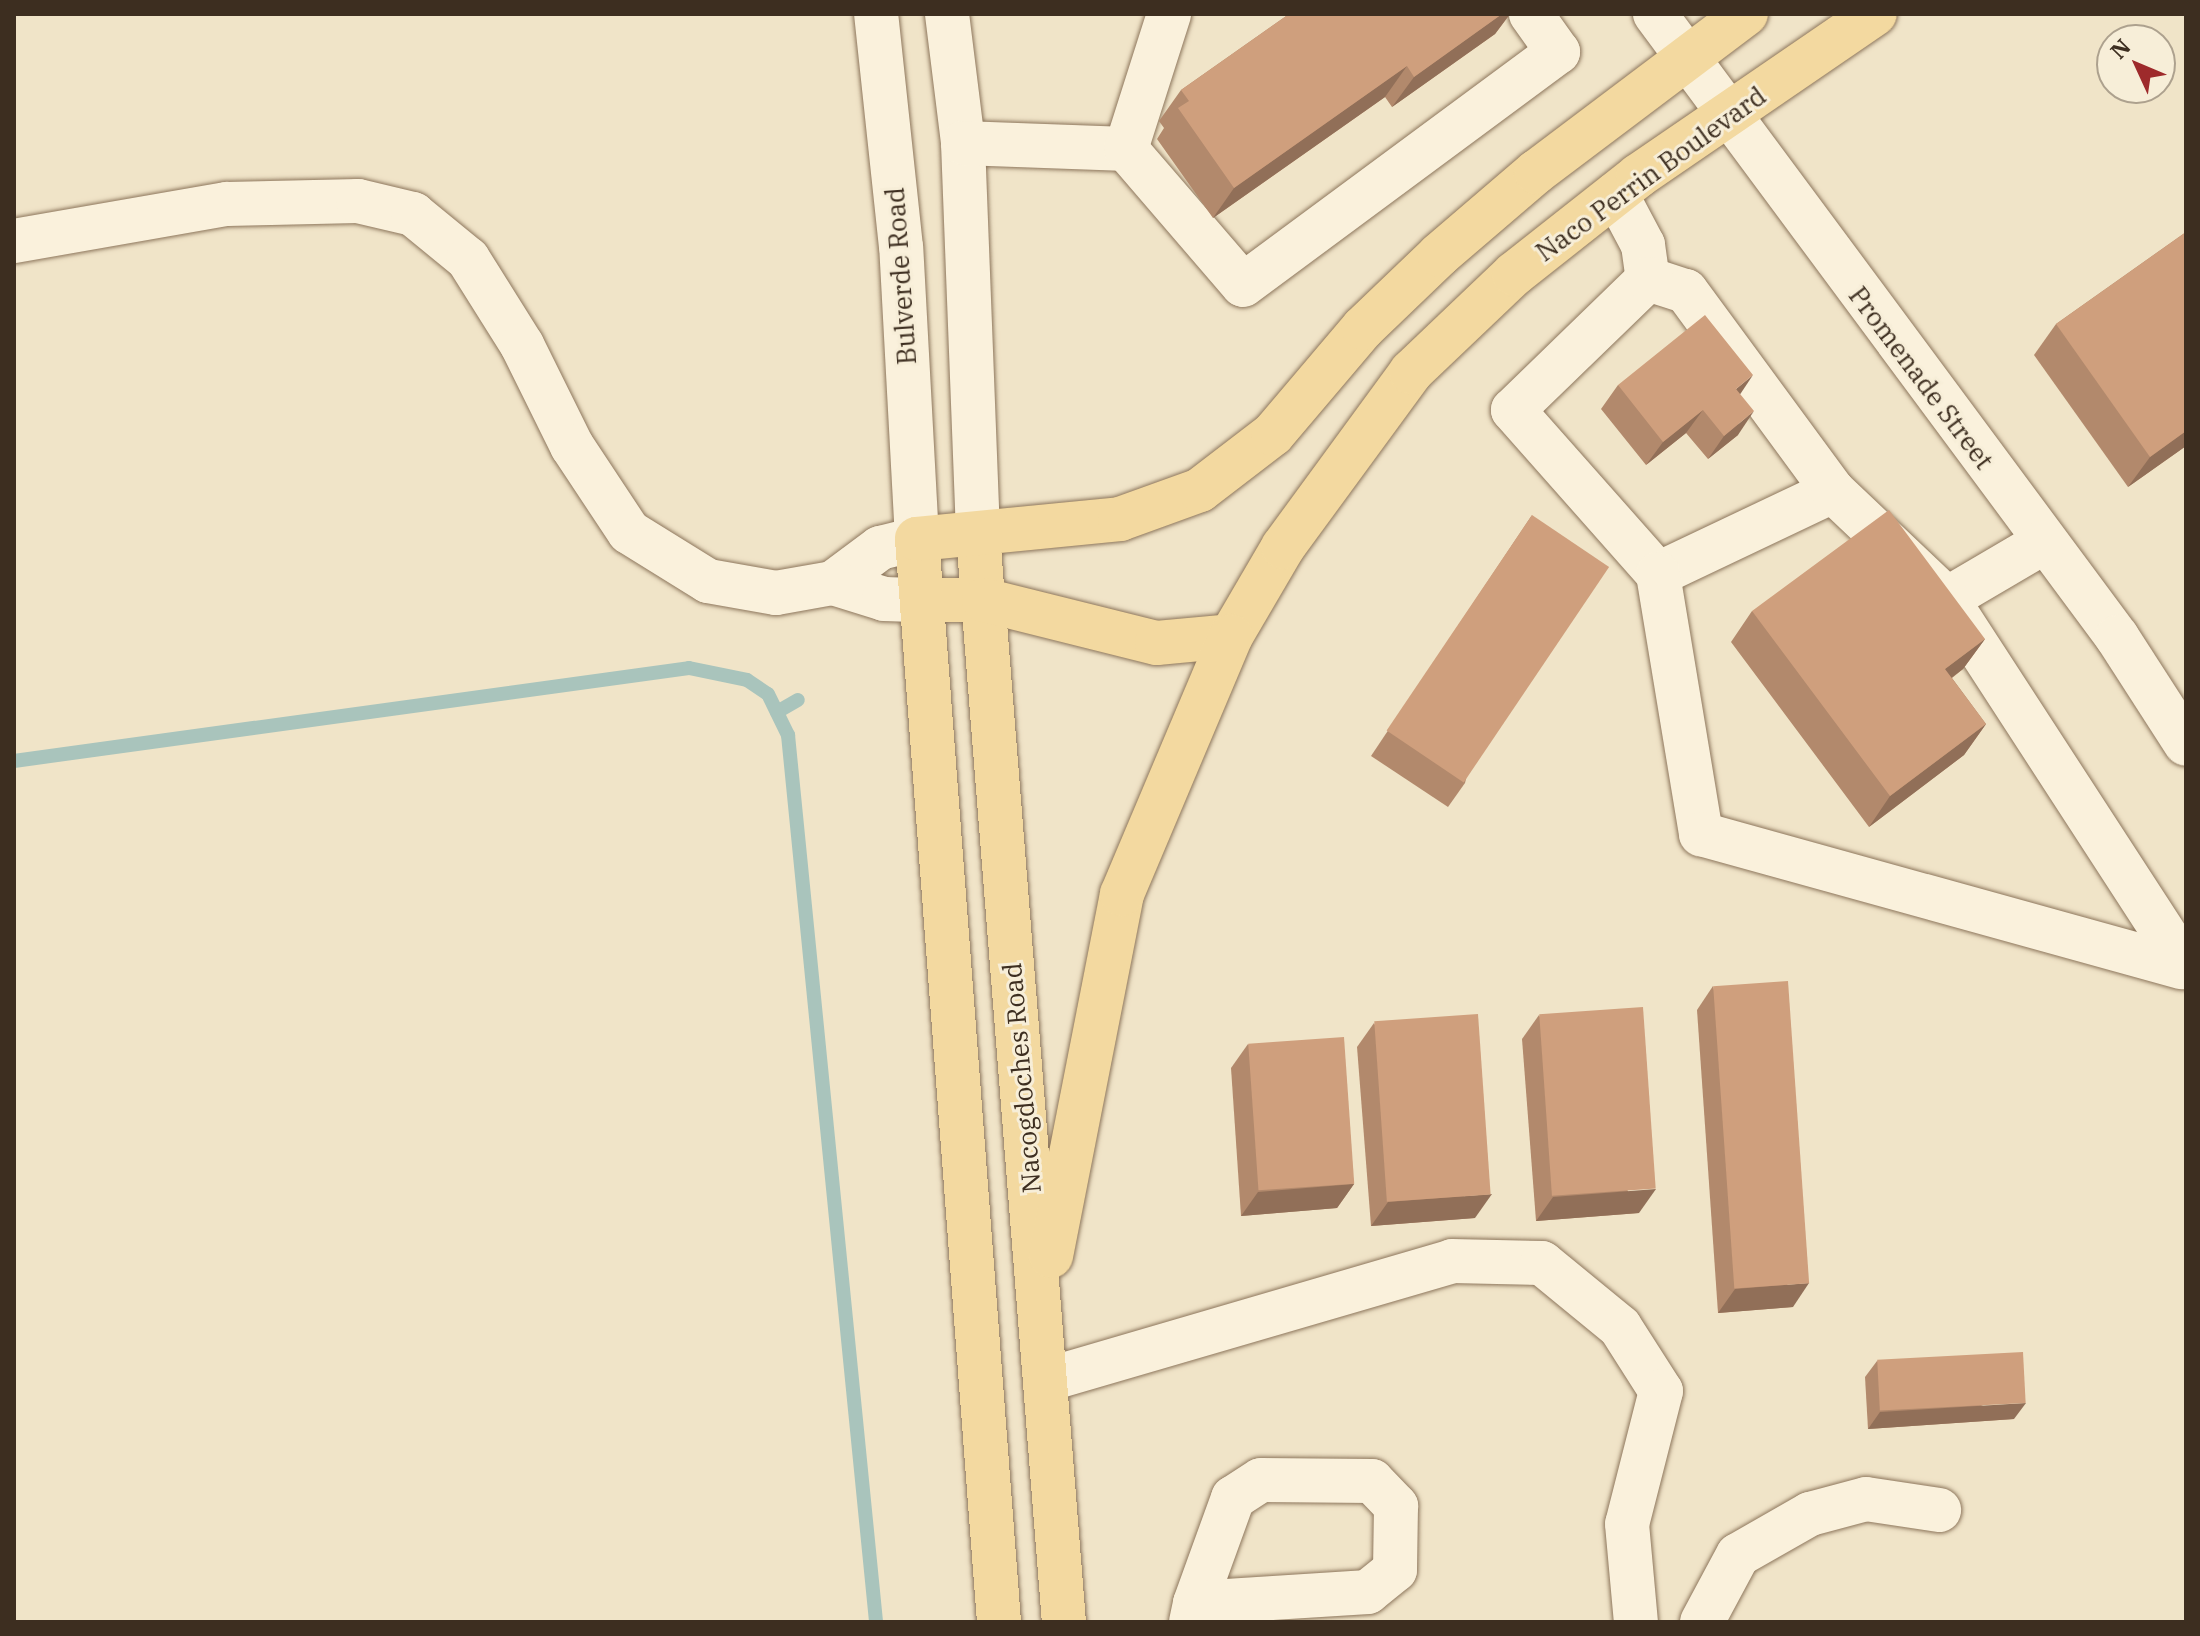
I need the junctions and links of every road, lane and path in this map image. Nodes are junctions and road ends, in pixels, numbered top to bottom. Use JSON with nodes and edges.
{"nodes":[{"id":1,"x":876,"y":14,"type":"edge"},
{"id":2,"x":947,"y":14,"type":"edge"},
{"id":3,"x":1169,"y":14,"type":"edge"},
{"id":4,"x":1531,"y":14,"type":"edge"},
{"id":5,"x":1655,"y":14,"type":"edge"},
{"id":6,"x":1746,"y":14,"type":"edge"},
{"id":7,"x":1875,"y":14,"type":"edge"},
{"id":8,"x":1686,"y":56,"type":"junction"},
{"id":9,"x":1728,"y":118,"type":"junction"},
{"id":10,"x":963,"y":143,"type":"junction"},
{"id":11,"x":1126,"y":149,"type":"junction"},
{"id":12,"x":1616,"y":194,"type":"junction"},
{"id":13,"x":14,"y":241,"type":"edge"},
{"id":14,"x":1648,"y":279,"type":"junction"},
{"id":15,"x":1833,"y":491,"type":"junction"},
{"id":16,"x":978,"y":535,"type":"junction"},
{"id":17,"x":917,"y":539,"type":"junction"},
{"id":18,"x":2044,"y":542,"type":"junction"},
{"id":19,"x":1658,"y":574,"type":"junction"},
{"id":20,"x":833,"y":583,"type":"junction"},
{"id":21,"x":1947,"y":599,"type":"junction"},
{"id":22,"x":922,"y":600,"type":"junction"},
{"id":23,"x":984,"y":600,"type":"junction"},
{"id":24,"x":1231,"y":636,"type":"junction"},
{"id":25,"x":2186,"y":744,"type":"edge"},
{"id":26,"x":2184,"y":967,"type":"edge"},
{"id":27,"x":1041,"y":1309,"type":"junction"},
{"id":28,"x":1046,"y":1380,"type":"junction"},
{"id":29,"x":1939,"y":1510,"type":"dead end"},
{"id":30,"x":1193,"y":1612,"type":"edge"},
{"id":31,"x":999,"y":1622,"type":"edge"},
{"id":32,"x":1064,"y":1622,"type":"edge"},
{"id":33,"x":1636,"y":1622,"type":"edge"},
{"id":34,"x":1702,"y":1622,"type":"edge"}],
"edges":[{"from":1,"to":17,"type":"street","name":"Bulverde Road"},
{"from":2,"to":10,"type":"street"},
{"from":3,"to":11,"type":"street"},
{"from":4,"to":11,"type":"street"},
{"from":5,"to":8,"type":"street"},
{"from":6,"to":8,"type":"main road"},
{"from":7,"to":9,"type":"main road","name":"Naco Perrin Boulevard"},
{"from":8,"to":9,"type":"street"},
{"from":8,"to":16,"type":"main road"},
{"from":9,"to":12,"type":"main road","name":"Naco Perrin Boulevard"},
{"from":9,"to":18,"type":"street","name":"Promenade Street"},
{"from":10,"to":11,"type":"street"},
{"from":10,"to":16,"type":"street"},
{"from":12,"to":14,"type":"street"},
{"from":12,"to":24,"type":"main road","name":"Naco Perrin Boulevard"},
{"from":13,"to":20,"type":"street"},
{"from":14,"to":15,"type":"street"},
{"from":14,"to":19,"type":"street"},
{"from":15,"to":19,"type":"street"},
{"from":15,"to":21,"type":"street"},
{"from":16,"to":17,"type":"main road"},
{"from":16,"to":23,"type":"main road","name":"Nacogdoches Road"},
{"from":17,"to":20,"type":"street"},
{"from":17,"to":22,"type":"main road"},
{"from":18,"to":21,"type":"street"},
{"from":18,"to":25,"type":"street","name":"Promenade Street"},
{"from":19,"to":26,"type":"street"},
{"from":20,"to":22,"type":"street"},
{"from":21,"to":26,"type":"street"},
{"from":22,"to":23,"type":"main road"},
{"from":22,"to":31,"type":"main road"},
{"from":23,"to":24,"type":"main road"},
{"from":23,"to":27,"type":"main road","name":"Nacogdoches Road"},
{"from":24,"to":27,"type":"main road","name":"Naco Perrin Boulevard"},
{"from":27,"to":28,"type":"main road","name":"Nacogdoches Road"},
{"from":28,"to":32,"type":"main road","name":"Nacogdoches Road"},
{"from":28,"to":33,"type":"street"},
{"from":29,"to":34,"type":"street"},
{"from":30,"to":30,"type":"street"}]}
